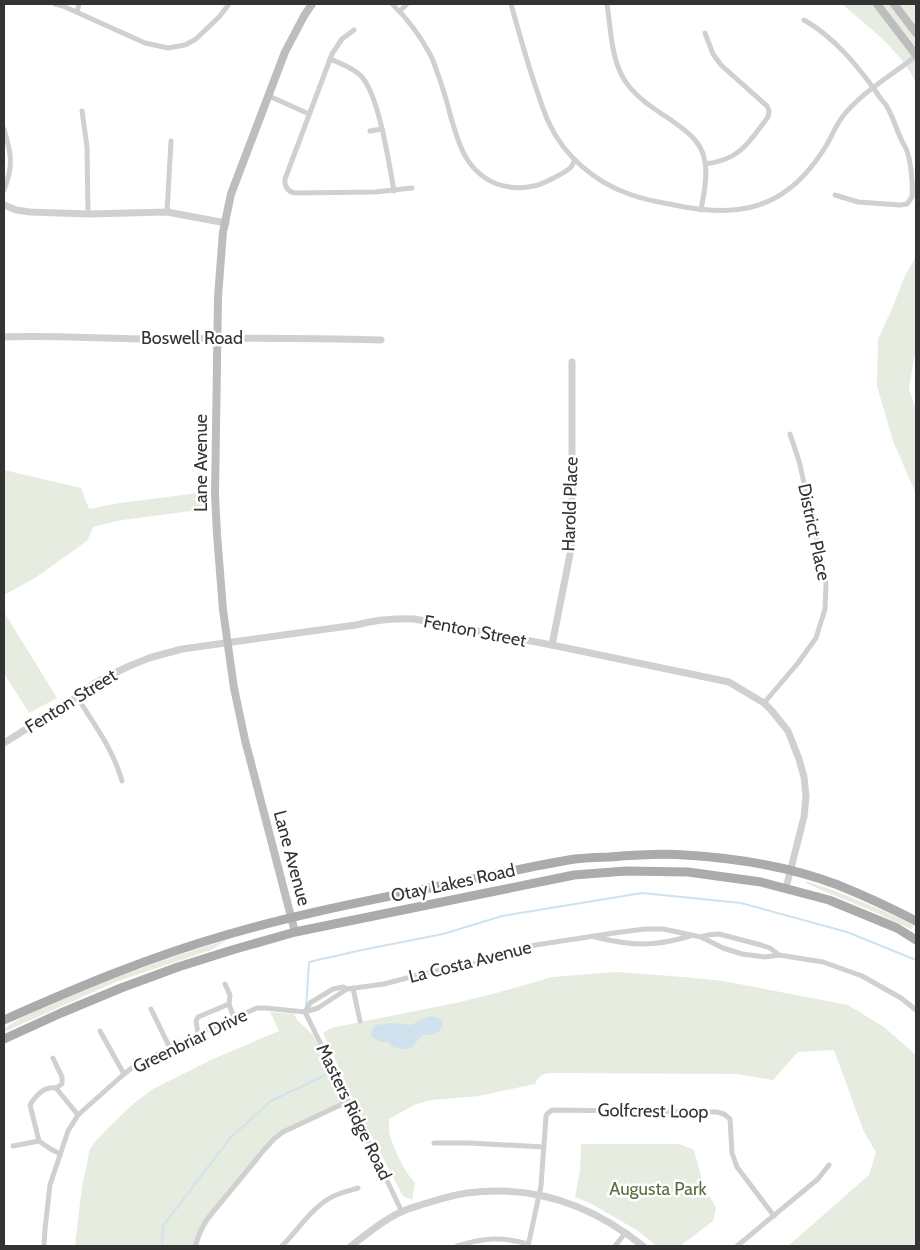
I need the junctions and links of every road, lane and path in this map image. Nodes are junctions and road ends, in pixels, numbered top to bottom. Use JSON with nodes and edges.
{"nodes":[{"id":1,"x":55,"y":4,"type":"edge"},
{"id":2,"x":79,"y":4,"type":"edge"},
{"id":3,"x":229,"y":4,"type":"edge"},
{"id":4,"x":312,"y":4,"type":"edge"},
{"id":5,"x":392,"y":4,"type":"edge"},
{"id":6,"x":407,"y":4,"type":"edge"},
{"id":7,"x":511,"y":4,"type":"edge"},
{"id":8,"x":607,"y":4,"type":"edge"},
{"id":9,"x":877,"y":4,"type":"edge"},
{"id":10,"x":894,"y":4,"type":"edge"},
{"id":11,"x":400,"y":11,"type":"junction"},
{"id":12,"x":76,"y":12,"type":"junction"},
{"id":13,"x":804,"y":20,"type":"dead end"},
{"id":14,"x":354,"y":30,"type":"dead end"},
{"id":15,"x":705,"y":33,"type":"dead end"},
{"id":16,"x":916,"y":33,"type":"edge"},
{"id":17,"x":916,"y":56,"type":"edge"},
{"id":18,"x":330,"y":59,"type":"junction"},
{"id":19,"x":873,"y":87,"type":"junction"},
{"id":20,"x":269,"y":96,"type":"junction"},
{"id":21,"x":82,"y":112,"type":"dead end"},
{"id":22,"x":309,"y":114,"type":"junction"},
{"id":23,"x":4,"y":128,"type":"edge"},
{"id":24,"x":382,"y":129,"type":"junction"},
{"id":25,"x":370,"y":131,"type":"dead end"},
{"id":26,"x":171,"y":141,"type":"dead end"},
{"id":27,"x":574,"y":160,"type":"junction"},
{"id":28,"x":706,"y":164,"type":"junction"},
{"id":29,"x":412,"y":188,"type":"dead end"},
{"id":30,"x":4,"y":190,"type":"edge"},
{"id":31,"x":394,"y":191,"type":"junction"},
{"id":32,"x":835,"y":195,"type":"dead end"},
{"id":33,"x":4,"y":205,"type":"edge"},
{"id":34,"x":701,"y":210,"type":"junction"},
{"id":35,"x":167,"y":212,"type":"junction"},
{"id":36,"x":88,"y":214,"type":"junction"},
{"id":37,"x":226,"y":223,"type":"junction"},
{"id":38,"x":4,"y":337,"type":"edge"},
{"id":39,"x":217,"y":338,"type":"junction"},
{"id":40,"x":381,"y":340,"type":"dead end"},
{"id":41,"x":572,"y":362,"type":"dead end"},
{"id":42,"x":790,"y":434,"type":"dead end"},
{"id":43,"x":228,"y":642,"type":"junction"},
{"id":44,"x":552,"y":645,"type":"junction"},
{"id":45,"x":76,"y":696,"type":"junction"},
{"id":46,"x":764,"y":702,"type":"junction"},
{"id":47,"x":4,"y":743,"type":"edge"},
{"id":48,"x":122,"y":781,"type":"dead end"},
{"id":49,"x":791,"y":871,"type":"junction"},
{"id":50,"x":786,"y":888,"type":"junction"},
{"id":51,"x":292,"y":917,"type":"junction"},
{"id":52,"x":916,"y":921,"type":"edge"},
{"id":53,"x":295,"y":932,"type":"junction"},
{"id":54,"x":692,"y":935,"type":"junction"},
{"id":55,"x":592,"y":937,"type":"junction"},
{"id":56,"x":701,"y":937,"type":"junction"},
{"id":57,"x":916,"y":940,"type":"edge"},
{"id":58,"x":779,"y":955,"type":"junction"},
{"id":59,"x":225,"y":984,"type":"dead end"},
{"id":60,"x":350,"y":989,"type":"junction"},
{"id":61,"x":229,"y":1004,"type":"junction"},
{"id":62,"x":151,"y":1009,"type":"dead end"},
{"id":63,"x":916,"y":1010,"type":"edge"},
{"id":64,"x":306,"y":1012,"type":"junction"},
{"id":65,"x":234,"y":1018,"type":"junction"},
{"id":66,"x":4,"y":1020,"type":"edge"},
{"id":67,"x":360,"y":1021,"type":"dead end"},
{"id":68,"x":100,"y":1031,"type":"dead end"},
{"id":69,"x":198,"y":1034,"type":"junction"},
{"id":70,"x":4,"y":1039,"type":"edge"},
{"id":71,"x":170,"y":1048,"type":"junction"},
{"id":72,"x":53,"y":1058,"type":"dead end"},
{"id":73,"x":124,"y":1074,"type":"junction"},
{"id":74,"x":56,"y":1088,"type":"junction"},
{"id":75,"x":349,"y":1100,"type":"junction"},
{"id":76,"x":78,"y":1115,"type":"junction"},
{"id":77,"x":39,"y":1142,"type":"junction"},
{"id":78,"x":434,"y":1143,"type":"dead end"},
{"id":79,"x":13,"y":1146,"type":"dead end"},
{"id":80,"x":544,"y":1148,"type":"junction"},
{"id":81,"x":60,"y":1154,"type":"junction"},
{"id":82,"x":829,"y":1164,"type":"dead end"},
{"id":83,"x":358,"y":1188,"type":"dead end"},
{"id":84,"x":539,"y":1195,"type":"junction"},
{"id":85,"x":402,"y":1212,"type":"junction"},
{"id":86,"x":774,"y":1216,"type":"junction"},
{"id":87,"x":626,"y":1232,"type":"junction"},
{"id":88,"x":528,"y":1245,"type":"edge"},
{"id":89,"x":44,"y":1246,"type":"edge"},
{"id":90,"x":196,"y":1246,"type":"edge"},
{"id":91,"x":282,"y":1246,"type":"edge"},
{"id":92,"x":351,"y":1246,"type":"edge"},
{"id":93,"x":456,"y":1246,"type":"edge"},
{"id":94,"x":615,"y":1246,"type":"edge"},
{"id":95,"x":644,"y":1246,"type":"edge"},
{"id":96,"x":737,"y":1246,"type":"edge"}],
"edges":[{"from":1,"to":12,"type":"street"},
{"from":2,"to":12,"type":"street"},
{"from":3,"to":12,"type":"street"},
{"from":4,"to":20,"type":"main road","name":"Lane Avenue"},
{"from":5,"to":11,"type":"street"},
{"from":6,"to":11,"type":"street"},
{"from":7,"to":27,"type":"street"},
{"from":8,"to":28,"type":"street"},
{"from":9,"to":17,"type":"main road"},
{"from":10,"to":16,"type":"main road"},
{"from":11,"to":27,"type":"street"},
{"from":13,"to":19,"type":"street"},
{"from":14,"to":18,"type":"street"},
{"from":15,"to":28,"type":"street"},
{"from":17,"to":19,"type":"street"},
{"from":18,"to":22,"type":"street"},
{"from":18,"to":24,"type":"street"},
{"from":19,"to":32,"type":"street"},
{"from":19,"to":34,"type":"street"},
{"from":20,"to":22,"type":"street"},
{"from":20,"to":37,"type":"main road","name":"Lane Avenue"},
{"from":21,"to":36,"type":"street"},
{"from":22,"to":31,"type":"street"},
{"from":23,"to":30,"type":"street"},
{"from":24,"to":25,"type":"street"},
{"from":24,"to":31,"type":"street"},
{"from":26,"to":35,"type":"street"},
{"from":27,"to":34,"type":"street"},
{"from":28,"to":34,"type":"street"},
{"from":29,"to":31,"type":"street"},
{"from":33,"to":36,"type":"street"},
{"from":35,"to":36,"type":"street"},
{"from":35,"to":37,"type":"street"},
{"from":37,"to":39,"type":"main road","name":"Lane Avenue"},
{"from":38,"to":39,"type":"street","name":"Boswell Road"},
{"from":39,"to":40,"type":"street","name":"Boswell Road"},
{"from":39,"to":43,"type":"main road","name":"Lane Avenue"},
{"from":41,"to":44,"type":"street","name":"Harold Place"},
{"from":42,"to":46,"type":"street","name":"District Place"},
{"from":43,"to":44,"type":"street","name":"Fenton Street"},
{"from":43,"to":45,"type":"street","name":"Fenton Street"},
{"from":43,"to":51,"type":"main road","name":"Lane Avenue"},
{"from":44,"to":46,"type":"street","name":"Fenton Street"},
{"from":45,"to":47,"type":"street","name":"Fenton Street"},
{"from":45,"to":48,"type":"street"},
{"from":46,"to":49,"type":"street","name":"Fenton Street"},
{"from":49,"to":50,"type":"street","name":"Fenton Street"},
{"from":49,"to":51,"type":"main road","name":"Otay Lakes Road"},
{"from":49,"to":52,"type":"main road","name":"Otay Lakes Road"},
{"from":50,"to":53,"type":"main road","name":"Otay Lakes Road"},
{"from":50,"to":57,"type":"main road","name":"Otay Lakes Road"},
{"from":51,"to":53,"type":"main road","name":"Lane Avenue"},
{"from":51,"to":66,"type":"main road","name":"Otay Lakes Road"},
{"from":53,"to":70,"type":"main road","name":"Otay Lakes Road"},
{"from":54,"to":55,"type":"street","name":"La Costa Avenue"},
{"from":54,"to":55,"type":"street","name":"La Costa Avenue"},
{"from":54,"to":56,"type":"street","name":"La Costa Avenue"},
{"from":55,"to":60,"type":"street","name":"La Costa Avenue"},
{"from":56,"to":58,"type":"street","name":"La Costa Avenue"},
{"from":56,"to":58,"type":"street","name":"La Costa Avenue"},
{"from":58,"to":63,"type":"street","name":"La Costa Avenue"},
{"from":59,"to":61,"type":"street"},
{"from":60,"to":64,"type":"street","name":"La Costa Avenue"},
{"from":60,"to":67,"type":"street"},
{"from":61,"to":65,"type":"street"},
{"from":61,"to":69,"type":"street"},
{"from":62,"to":71,"type":"street"},
{"from":64,"to":65,"type":"street","name":"Greenbriar Drive"},
{"from":64,"to":75,"type":"street","name":"Masters Ridge Road"},
{"from":65,"to":69,"type":"street","name":"Greenbriar Drive"},
{"from":68,"to":73,"type":"street"},
{"from":69,"to":71,"type":"street","name":"Greenbriar Drive"},
{"from":71,"to":73,"type":"street","name":"Greenbriar Drive"},
{"from":72,"to":74,"type":"street"},
{"from":73,"to":76,"type":"street","name":"Greenbriar Drive"},
{"from":74,"to":76,"type":"street"},
{"from":74,"to":77,"type":"street"},
{"from":75,"to":85,"type":"street","name":"Masters Ridge Road"},
{"from":75,"to":90,"type":"street"},
{"from":76,"to":81,"type":"street","name":"Greenbriar Drive"},
{"from":77,"to":79,"type":"street"},
{"from":77,"to":81,"type":"street"},
{"from":78,"to":80,"type":"street"},
{"from":80,"to":84,"type":"street","name":"Golfcrest Loop"},
{"from":80,"to":86,"type":"street","name":"Golfcrest Loop"},
{"from":81,"to":89,"type":"street","name":"Greenbriar Drive"},
{"from":82,"to":86,"type":"street"},
{"from":83,"to":91,"type":"street"},
{"from":84,"to":85,"type":"street"},
{"from":84,"to":87,"type":"street"},
{"from":84,"to":88,"type":"street","name":"Golfcrest Loop"},
{"from":85,"to":92,"type":"street"},
{"from":86,"to":96,"type":"street"},
{"from":87,"to":94,"type":"street"},
{"from":87,"to":95,"type":"street"},
{"from":88,"to":93,"type":"street"}]}
